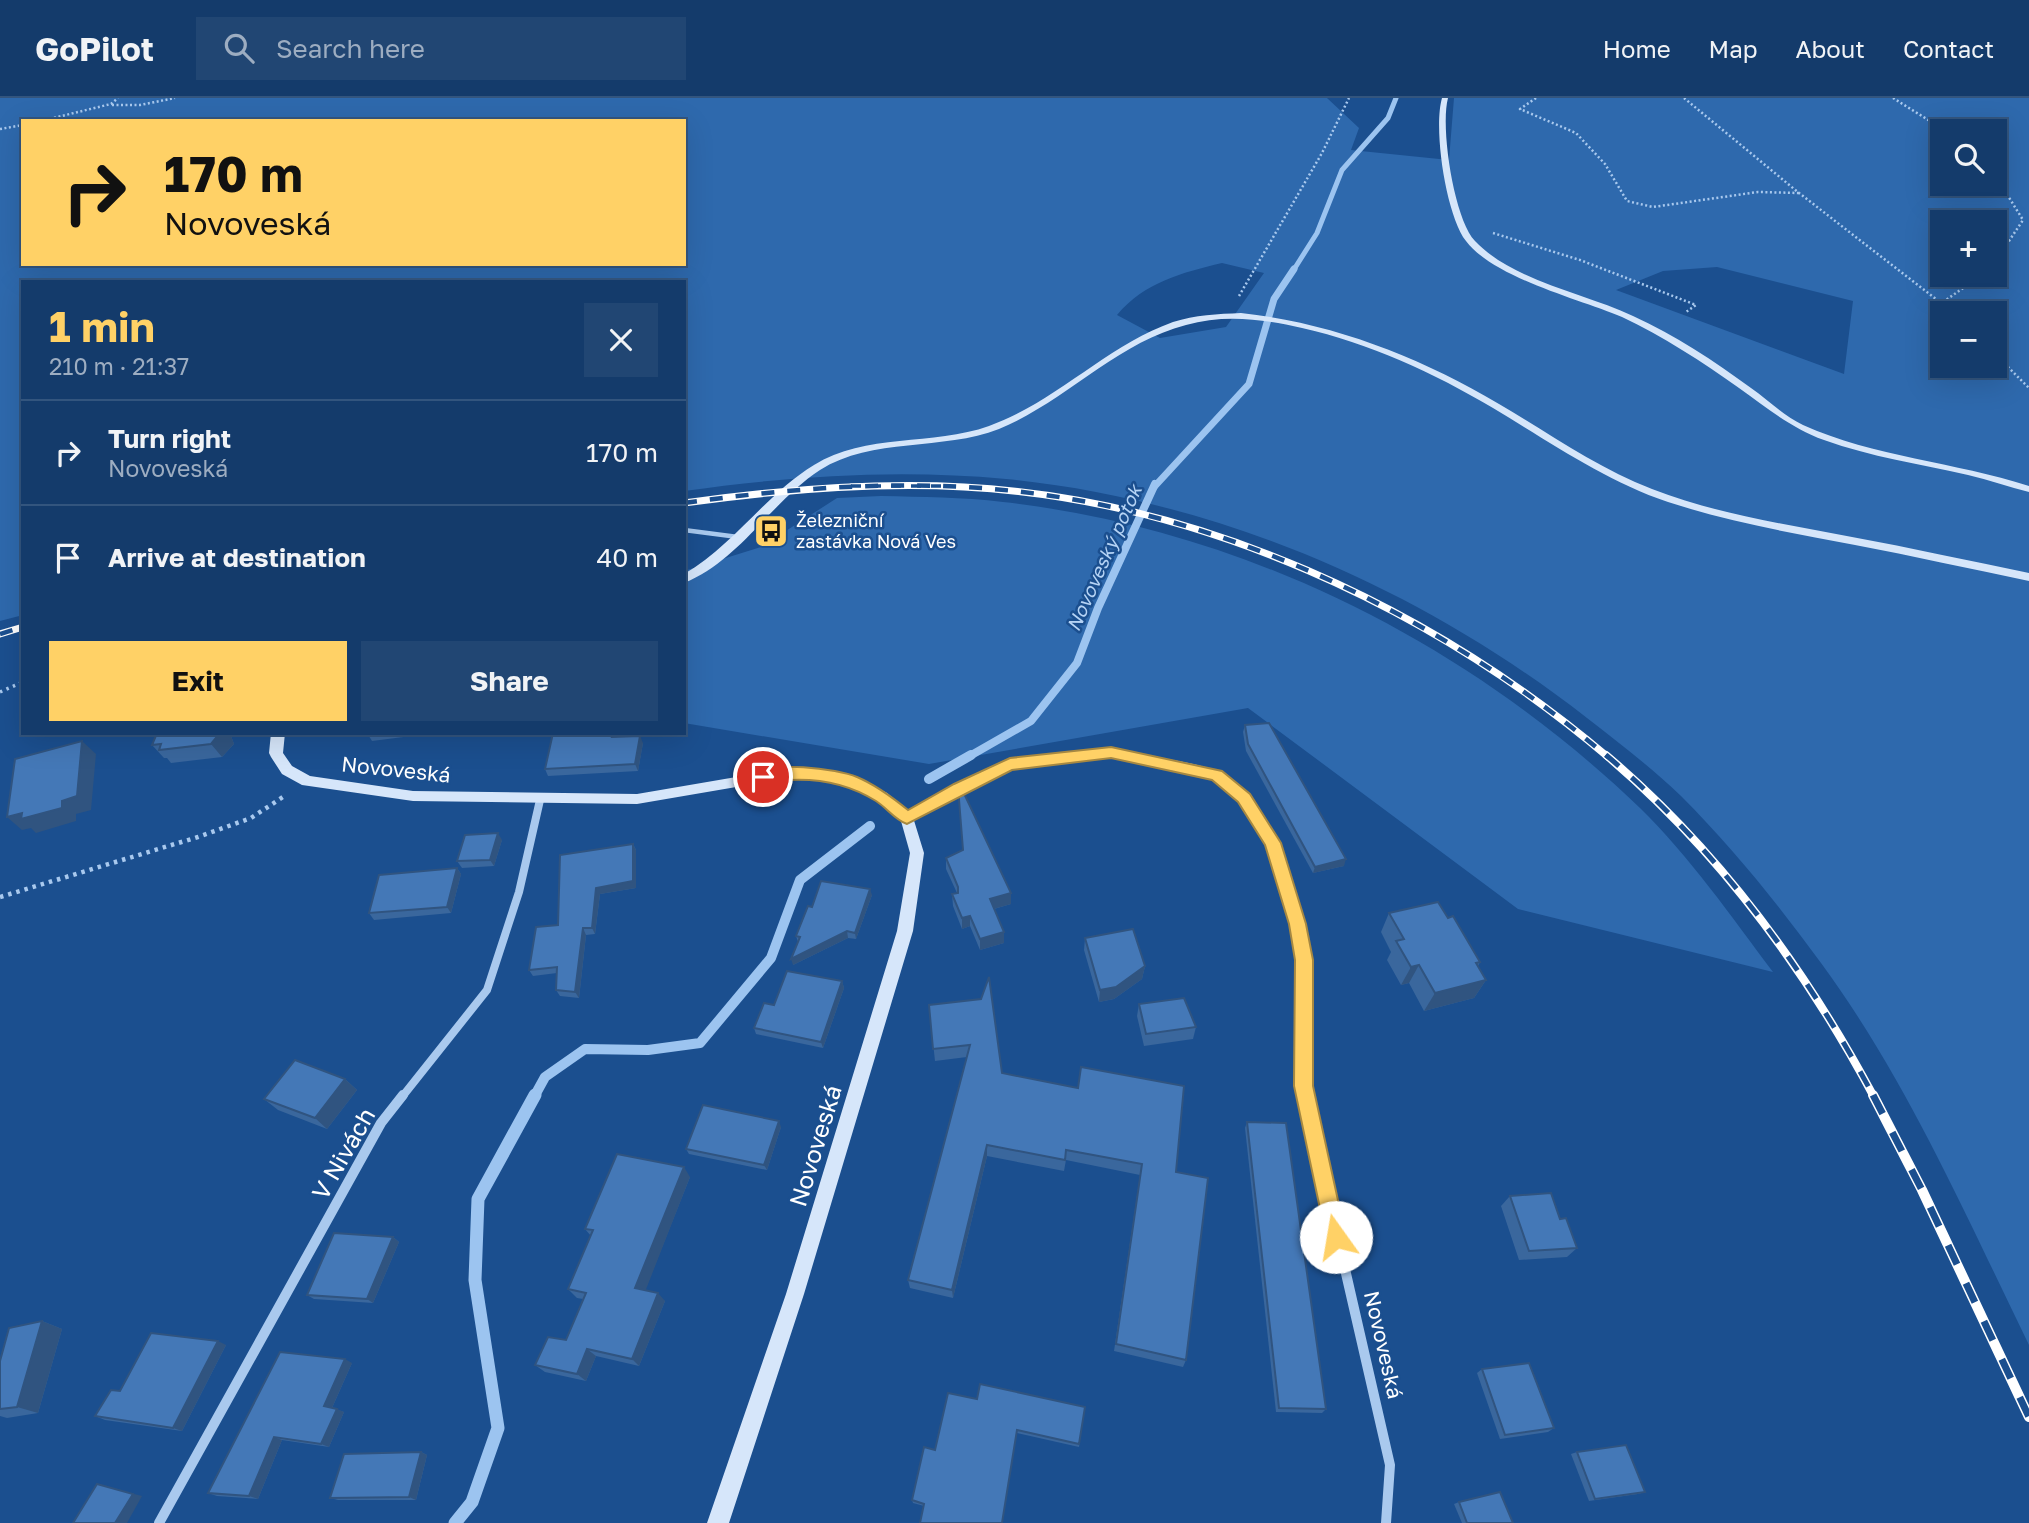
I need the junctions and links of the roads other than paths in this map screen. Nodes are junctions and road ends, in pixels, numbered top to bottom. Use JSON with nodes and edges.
{"nodes":[{"id":1,"x":1445,"y":98,"type":"edge"},
{"id":2,"x":2029,"y":489,"type":"edge"},
{"id":3,"x":686,"y":530,"type":"edge"},
{"id":4,"x":741,"y":538,"type":"junction"},
{"id":5,"x":2029,"y":577,"type":"edge"},
{"id":6,"x":686,"y":578,"type":"edge"},
{"id":7,"x":278,"y":735,"type":"edge"},
{"id":8,"x":540,"y":800,"type":"junction"},
{"id":9,"x":907,"y":818,"type":"junction"},
{"id":10,"x":159,"y":1523,"type":"edge"},
{"id":11,"x":718,"y":1523,"type":"edge"},
{"id":12,"x":1387,"y":1523,"type":"edge"}],
"edges":[{"from":1,"to":2,"type":"street"},
{"from":3,"to":4,"type":"lane"},
{"from":4,"to":5,"type":"street"},
{"from":4,"to":6,"type":"street"},
{"from":7,"to":8,"type":"street","name":"Novoveská"},
{"from":8,"to":9,"type":"street","name":"Novoveská"},
{"from":8,"to":10,"type":"street","name":"V Nivách"},
{"from":9,"to":11,"type":"street","name":"Novoveská"},
{"from":9,"to":12,"type":"street","name":"Novoveská"}]}
